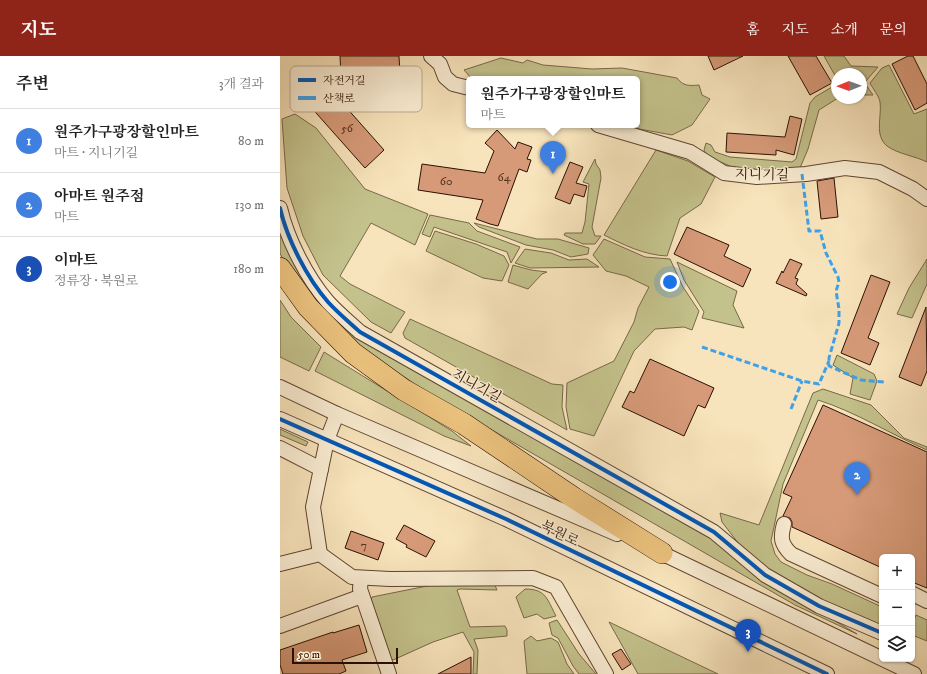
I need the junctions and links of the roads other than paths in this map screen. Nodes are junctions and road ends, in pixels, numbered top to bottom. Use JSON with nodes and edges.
{"nodes":[{"id":1,"x":432,"y":56,"type":"edge"},
{"id":2,"x":466,"y":87,"type":"edge"},
{"id":3,"x":608,"y":128,"type":"edge"},
{"id":4,"x":927,"y":200,"type":"edge"},
{"id":5,"x":280,"y":208,"type":"edge"},
{"id":6,"x":280,"y":268,"type":"edge"},
{"id":7,"x":280,"y":387,"type":"edge"},
{"id":8,"x":337,"y":414,"type":"junction"},
{"id":9,"x":280,"y":419,"type":"edge"},
{"id":10,"x":327,"y":440,"type":"junction"},
{"id":11,"x":280,"y":448,"type":"edge"},
{"id":12,"x":321,"y":469,"type":"junction"},
{"id":13,"x":784,"y":524,"type":"dead end"},
{"id":14,"x":662,"y":553,"type":"junction"},
{"id":15,"x":320,"y":554,"type":"junction"},
{"id":16,"x":280,"y":564,"type":"edge"},
{"id":17,"x":361,"y":578,"type":"junction"},
{"id":18,"x":879,"y":595,"type":"edge"},
{"id":19,"x":915,"y":595,"type":"edge"},
{"id":20,"x":362,"y":596,"type":"junction"},
{"id":21,"x":927,"y":601,"type":"edge"},
{"id":22,"x":280,"y":626,"type":"edge"},
{"id":23,"x":879,"y":632,"type":"edge"},
{"id":24,"x":879,"y":657,"type":"edge"},
{"id":25,"x":890,"y":662,"type":"edge"},
{"id":26,"x":389,"y":674,"type":"edge"},
{"id":27,"x":606,"y":674,"type":"edge"},
{"id":28,"x":827,"y":674,"type":"edge"},
{"id":29,"x":914,"y":674,"type":"edge"}],
"edges":[{"from":1,"to":2,"type":"street"},
{"from":3,"to":4,"type":"street","name":"지니기길"},
{"from":5,"to":23,"type":"street","name":"지니기길"},
{"from":6,"to":14,"type":"highway"},
{"from":7,"to":8,"type":"street","name":"북원로"},
{"from":8,"to":10,"type":"street"},
{"from":8,"to":14,"type":"street","name":"북원로"},
{"from":9,"to":10,"type":"street","name":"북원로"},
{"from":10,"to":12,"type":"street"},
{"from":10,"to":28,"type":"street","name":"북원로"},
{"from":11,"to":12,"type":"street"},
{"from":12,"to":15,"type":"street"},
{"from":13,"to":18,"type":"street"},
{"from":14,"to":24,"type":"street","name":"북원로"},
{"from":15,"to":16,"type":"street"},
{"from":15,"to":17,"type":"street"},
{"from":17,"to":20,"type":"street"},
{"from":17,"to":27,"type":"street"},
{"from":19,"to":21,"type":"street"},
{"from":20,"to":22,"type":"street"},
{"from":20,"to":26,"type":"street"},
{"from":25,"to":29,"type":"street","name":"북원로"}]}
